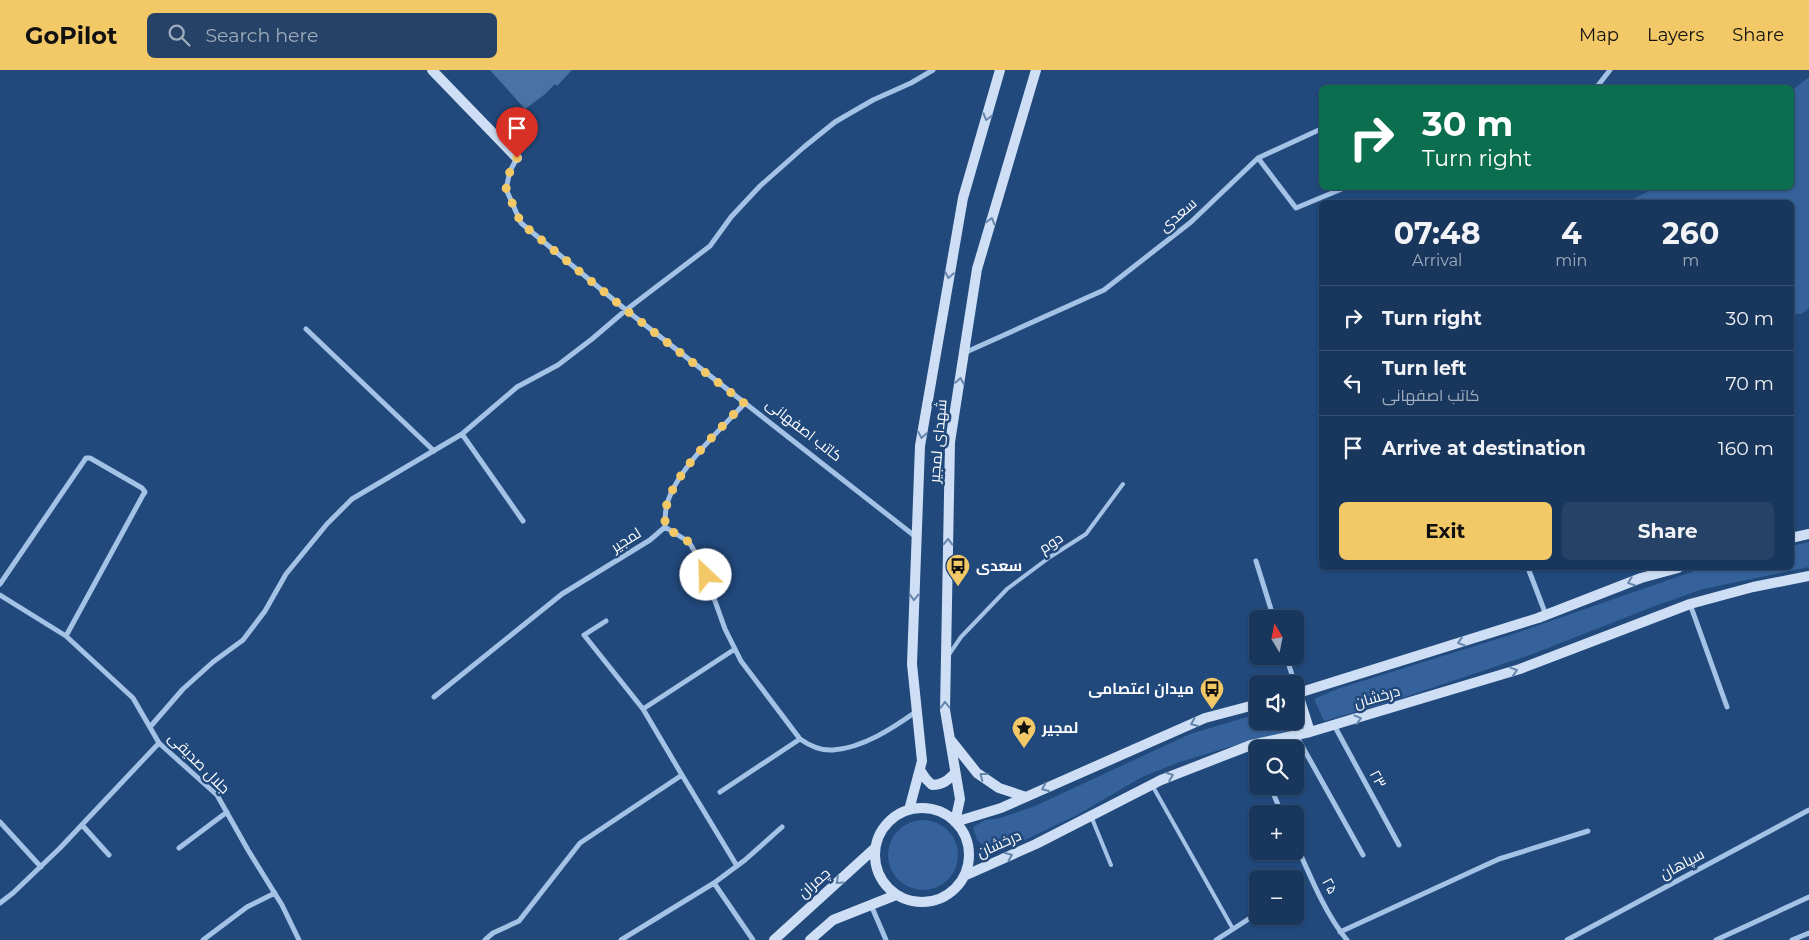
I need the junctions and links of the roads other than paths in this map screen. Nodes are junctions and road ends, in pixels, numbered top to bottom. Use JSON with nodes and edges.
{"nodes":[{"id":1,"x":432,"y":70,"type":"edge"},
{"id":2,"x":933,"y":70,"type":"edge"},
{"id":3,"x":1000,"y":70,"type":"edge"},
{"id":4,"x":1036,"y":70,"type":"edge"},
{"id":5,"x":1610,"y":70,"type":"edge"},
{"id":6,"x":1598,"y":85,"type":"edge"},
{"id":7,"x":1319,"y":130,"type":"edge"},
{"id":8,"x":517,"y":158,"type":"joint"},
{"id":9,"x":1258,"y":158,"type":"junction"},
{"id":10,"x":1339,"y":190,"type":"edge"},
{"id":11,"x":626,"y":310,"type":"junction"},
{"id":12,"x":306,"y":329,"type":"dead end"},
{"id":13,"x":964,"y":353,"type":"junction"},
{"id":14,"x":744,"y":403,"type":"junction"},
{"id":15,"x":462,"y":434,"type":"junction"},
{"id":16,"x":434,"y":450,"type":"junction"},
{"id":17,"x":1123,"y":484,"type":"dead end"},
{"id":18,"x":523,"y":521,"type":"dead end"},
{"id":19,"x":665,"y":527,"type":"junction"},
{"id":20,"x":1809,"y":534,"type":"edge"},
{"id":21,"x":916,"y":537,"type":"junction"},
{"id":22,"x":1794,"y":537,"type":"edge"},
{"id":23,"x":1256,"y":561,"type":"dead end"},
{"id":24,"x":1529,"y":570,"type":"edge"},
{"id":25,"x":1671,"y":570,"type":"edge"},
{"id":26,"x":1809,"y":576,"type":"edge"},
{"id":27,"x":0,"y":584,"type":"edge"},
{"id":28,"x":0,"y":595,"type":"edge"},
{"id":29,"x":1690,"y":604,"type":"junction"},
{"id":30,"x":1271,"y":610,"type":"edge"},
{"id":31,"x":1546,"y":615,"type":"junction"},
{"id":32,"x":606,"y":621,"type":"dead end"},
{"id":33,"x":66,"y":636,"type":"junction"},
{"id":34,"x":735,"y":649,"type":"junction"},
{"id":35,"x":946,"y":660,"type":"junction"},
{"id":36,"x":1304,"y":687,"type":"edge"},
{"id":37,"x":434,"y":697,"type":"dead end"},
{"id":38,"x":1249,"y":706,"type":"edge"},
{"id":39,"x":1727,"y":707,"type":"dead end"},
{"id":40,"x":642,"y":709,"type":"junction"},
{"id":41,"x":917,"y":711,"type":"junction"},
{"id":42,"x":1304,"y":714,"type":"edge"},
{"id":43,"x":1334,"y":725,"type":"junction"},
{"id":44,"x":150,"y":727,"type":"junction"},
{"id":45,"x":1310,"y":732,"type":"junction"},
{"id":46,"x":1296,"y":735,"type":"junction"},
{"id":47,"x":949,"y":738,"type":"junction"},
{"id":48,"x":800,"y":740,"type":"junction"},
{"id":49,"x":1274,"y":740,"type":"edge"},
{"id":50,"x":159,"y":743,"type":"junction"},
{"id":51,"x":1249,"y":746,"type":"edge"},
{"id":52,"x":920,"y":770,"type":"junction"},
{"id":53,"x":955,"y":773,"type":"junction"},
{"id":54,"x":682,"y":775,"type":"junction"},
{"id":55,"x":1152,"y":785,"type":"junction"},
{"id":56,"x":720,"y":792,"type":"dead end"},
{"id":57,"x":1026,"y":797,"type":"junction"},
{"id":58,"x":909,"y":810,"type":"junction"},
{"id":59,"x":1809,"y":810,"type":"edge"},
{"id":60,"x":227,"y":812,"type":"junction"},
{"id":61,"x":1092,"y":816,"type":"junction"},
{"id":62,"x":0,"y":822,"type":"edge"},
{"id":63,"x":955,"y":822,"type":"junction"},
{"id":64,"x":82,"y":825,"type":"junction"},
{"id":65,"x":782,"y":827,"type":"dead end"},
{"id":66,"x":1588,"y":831,"type":"dead end"},
{"id":67,"x":1399,"y":846,"type":"dead end"},
{"id":68,"x":179,"y":848,"type":"dead end"},
{"id":69,"x":875,"y":848,"type":"junction"},
{"id":70,"x":109,"y":855,"type":"dead end"},
{"id":71,"x":1364,"y":855,"type":"dead end"},
{"id":72,"x":1303,"y":860,"type":"edge"},
{"id":73,"x":1111,"y":865,"type":"dead end"},
{"id":74,"x":737,"y":866,"type":"junction"},
{"id":75,"x":41,"y":867,"type":"junction"},
{"id":76,"x":964,"y":876,"type":"junction"},
{"id":77,"x":714,"y":883,"type":"junction"},
{"id":78,"x":274,"y":893,"type":"junction"},
{"id":79,"x":896,"y":894,"type":"junction"},
{"id":80,"x":1809,"y":897,"type":"edge"},
{"id":81,"x":0,"y":903,"type":"edge"},
{"id":82,"x":870,"y":905,"type":"junction"},
{"id":83,"x":1249,"y":919,"type":"edge"},
{"id":84,"x":1233,"y":929,"type":"junction"},
{"id":85,"x":1340,"y":932,"type":"junction"},
{"id":86,"x":1809,"y":933,"type":"edge"},
{"id":87,"x":297,"y":939,"type":"edge"},
{"id":88,"x":203,"y":940,"type":"edge"},
{"id":89,"x":484,"y":940,"type":"edge"},
{"id":90,"x":621,"y":940,"type":"edge"},
{"id":91,"x":753,"y":940,"type":"edge"},
{"id":92,"x":774,"y":940,"type":"edge"},
{"id":93,"x":810,"y":940,"type":"edge"},
{"id":94,"x":886,"y":940,"type":"edge"},
{"id":95,"x":1216,"y":940,"type":"edge"},
{"id":96,"x":1346,"y":940,"type":"edge"},
{"id":97,"x":1567,"y":940,"type":"edge"},
{"id":98,"x":1716,"y":940,"type":"edge"},
{"id":99,"x":1792,"y":940,"type":"edge"}],
"edges":[{"from":1,"to":8,"type":"main road","name":"کاتب اصفهانی"},
{"from":2,"to":11,"type":"street"},
{"from":3,"to":21,"type":"main road","name":"شهدای لمجیر","one_way":true},
{"from":13,"to":4,"type":"main road","name":"شهدای لمجیر","one_way":true},
{"from":5,"to":6,"type":"street"},
{"from":7,"to":9,"type":"street","name":"سعدی"},
{"from":8,"to":11,"type":"street","name":"کاتب اصفهانی"},
{"from":9,"to":10,"type":"street"},
{"from":9,"to":13,"type":"street","name":"سعدی"},
{"from":11,"to":14,"type":"street","name":"کاتب اصفهانی"},
{"from":11,"to":15,"type":"street"},
{"from":12,"to":16,"type":"street"},
{"from":35,"to":13,"type":"main road","name":"شهدای لمجیر","one_way":true},
{"from":14,"to":19,"type":"street"},
{"from":14,"to":21,"type":"street","name":"کاتب اصفهانی"},
{"from":15,"to":16,"type":"street"},
{"from":15,"to":18,"type":"street"},
{"from":16,"to":44,"type":"street"},
{"from":17,"to":35,"type":"lane","name":"دوم"},
{"from":19,"to":34,"type":"street"},
{"from":19,"to":37,"type":"street","name":"لمجیر"},
{"from":20,"to":22,"type":"main road"},
{"from":21,"to":41,"type":"main road","name":"شهدای لمجیر","one_way":true},
{"from":23,"to":30,"type":"street"},
{"from":24,"to":31,"type":"street"},
{"from":25,"to":31,"type":"main road","name":"درخشان","one_way":true},
{"from":26,"to":29,"type":"main road","name":"درخشان"},
{"from":27,"to":33,"type":"street"},
{"from":28,"to":33,"type":"street","name":"جلال صدیقی"},
{"from":29,"to":39,"type":"street"},
{"from":43,"to":29,"type":"main road","name":"درخشان","one_way":true},
{"from":31,"to":36,"type":"main road","name":"درخشان","one_way":true},
{"from":32,"to":40,"type":"street"},
{"from":33,"to":44,"type":"street","name":"جلال صدیقی"},
{"from":34,"to":40,"type":"street"},
{"from":34,"to":48,"type":"street"},
{"from":47,"to":35,"type":"main road","name":"شهدای لمجیر","one_way":true},
{"from":38,"to":57,"type":"main road","one_way":true},
{"from":40,"to":54,"type":"street"},
{"from":41,"to":48,"type":"street"},
{"from":41,"to":52,"type":"main road","name":"شهدای لمجیر"},
{"from":42,"to":45,"type":"main road"},
{"from":43,"to":45,"type":"main road","name":"درخشان"},
{"from":43,"to":67,"type":"street","name":"۲۳"},
{"from":44,"to":50,"type":"street","name":"جلال صدیقی"},
{"from":45,"to":46,"type":"main road","name":"درخشان"},
{"from":46,"to":49,"type":"main road","name":"درخشان"},
{"from":46,"to":71,"type":"street"},
{"from":47,"to":53,"type":"main road","name":"شهدای لمجیر"},
{"from":57,"to":47,"type":"main road","one_way":true},
{"from":48,"to":56,"type":"street"},
{"from":50,"to":60,"type":"street","name":"جلال صدیقی"},
{"from":50,"to":64,"type":"street"},
{"from":55,"to":51,"type":"main road","name":"درخشان","one_way":true},
{"from":52,"to":53,"type":"main road"},
{"from":52,"to":58,"type":"main road","name":"شهدای لمجیر"},
{"from":53,"to":63,"type":"main road","name":"شهدای لمجیر"},
{"from":54,"to":74,"type":"street"},
{"from":54,"to":89,"type":"street"},
{"from":55,"to":61,"type":"main road","name":"درخشان"},
{"from":55,"to":84,"type":"lane"},
{"from":57,"to":63,"type":"main road"},
{"from":58,"to":63,"type":"main road"},
{"from":58,"to":69,"type":"main road"},
{"from":59,"to":97,"type":"street","name":"سپاهان"},
{"from":60,"to":68,"type":"street"},
{"from":60,"to":78,"type":"street","name":"جلال صدیقی"},
{"from":61,"to":73,"type":"lane"},
{"from":76,"to":61,"type":"main road","name":"درخشان","one_way":true},
{"from":62,"to":75,"type":"street"},
{"from":63,"to":76,"type":"main road"},
{"from":64,"to":70,"type":"street"},
{"from":64,"to":75,"type":"street"},
{"from":65,"to":74,"type":"street"},
{"from":66,"to":85,"type":"street"},
{"from":69,"to":79,"type":"main road"},
{"from":69,"to":92,"type":"main road","name":"چمران","one_way":true},
{"from":72,"to":85,"type":"street","name":"۲۵"},
{"from":74,"to":77,"type":"street"},
{"from":75,"to":81,"type":"street"},
{"from":76,"to":79,"type":"main road"},
{"from":77,"to":90,"type":"street"},
{"from":77,"to":91,"type":"street"},
{"from":78,"to":87,"type":"street","name":"جلال صدیقی"},
{"from":78,"to":88,"type":"street"},
{"from":79,"to":82,"type":"main road"},
{"from":80,"to":98,"type":"street"},
{"from":82,"to":93,"type":"main road"},
{"from":82,"to":94,"type":"street"},
{"from":83,"to":84,"type":"street"},
{"from":84,"to":95,"type":"street"},
{"from":85,"to":96,"type":"street","name":"۲۵"},
{"from":86,"to":99,"type":"street"}]}
